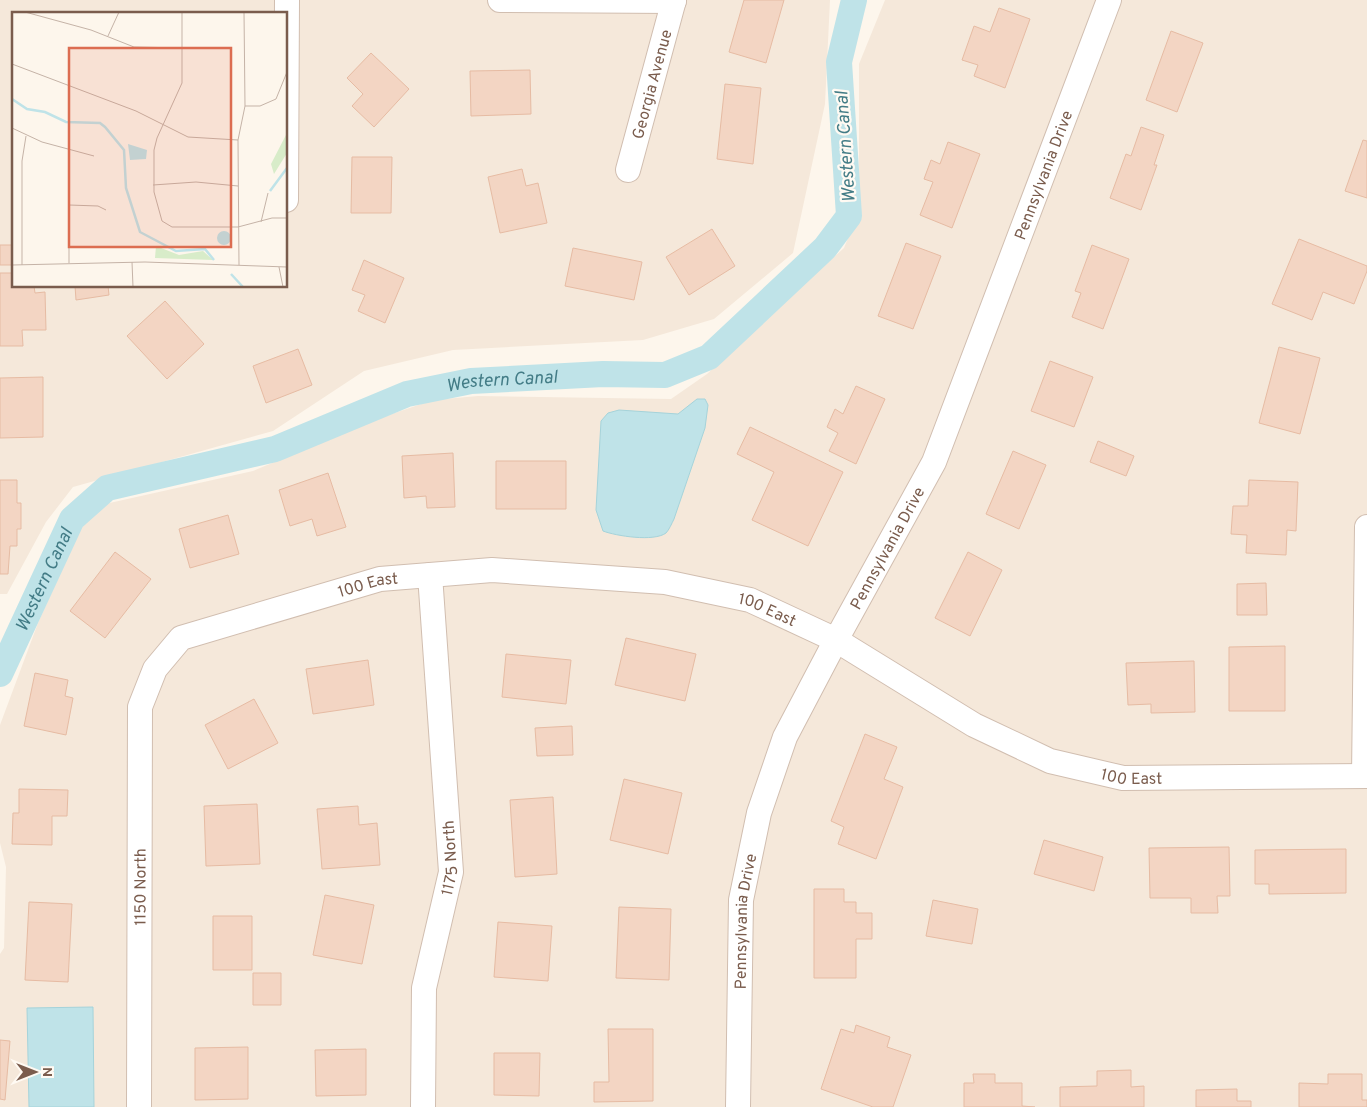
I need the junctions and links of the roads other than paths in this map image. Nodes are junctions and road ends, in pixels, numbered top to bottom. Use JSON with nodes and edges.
{"nodes":[{"id":1,"x":500,"y":0,"type":"edge"},
{"id":2,"x":1109,"y":0,"type":"edge"},
{"id":3,"x":674,"y":1,"type":"edge"},
{"id":4,"x":628,"y":170,"type":"dead end"},
{"id":5,"x":1367,"y":527,"type":"edge"},
{"id":6,"x":430,"y":575,"type":"junction"},
{"id":7,"x":836,"y":640,"type":"junction"},
{"id":8,"x":155,"y":669,"type":"joint"},
{"id":9,"x":1366,"y":776,"type":"edge"},
{"id":10,"x":139,"y":1107,"type":"edge"},
{"id":11,"x":423,"y":1107,"type":"edge"},
{"id":12,"x":738,"y":1107,"type":"edge"}],
"edges":[{"from":1,"to":3,"type":"street"},
{"from":2,"to":7,"type":"street","name":"Pennsylvania Drive"},
{"from":3,"to":4,"type":"street","name":"Georgia Avenue"},
{"from":5,"to":9,"type":"street"},
{"from":6,"to":7,"type":"street","name":"100 East"},
{"from":6,"to":8,"type":"street","name":"100 East"},
{"from":6,"to":11,"type":"street","name":"1175 North"},
{"from":7,"to":9,"type":"street","name":"100 East"},
{"from":7,"to":12,"type":"street","name":"Pennsylvania Drive"},
{"from":8,"to":10,"type":"street","name":"1150 North"}]}
